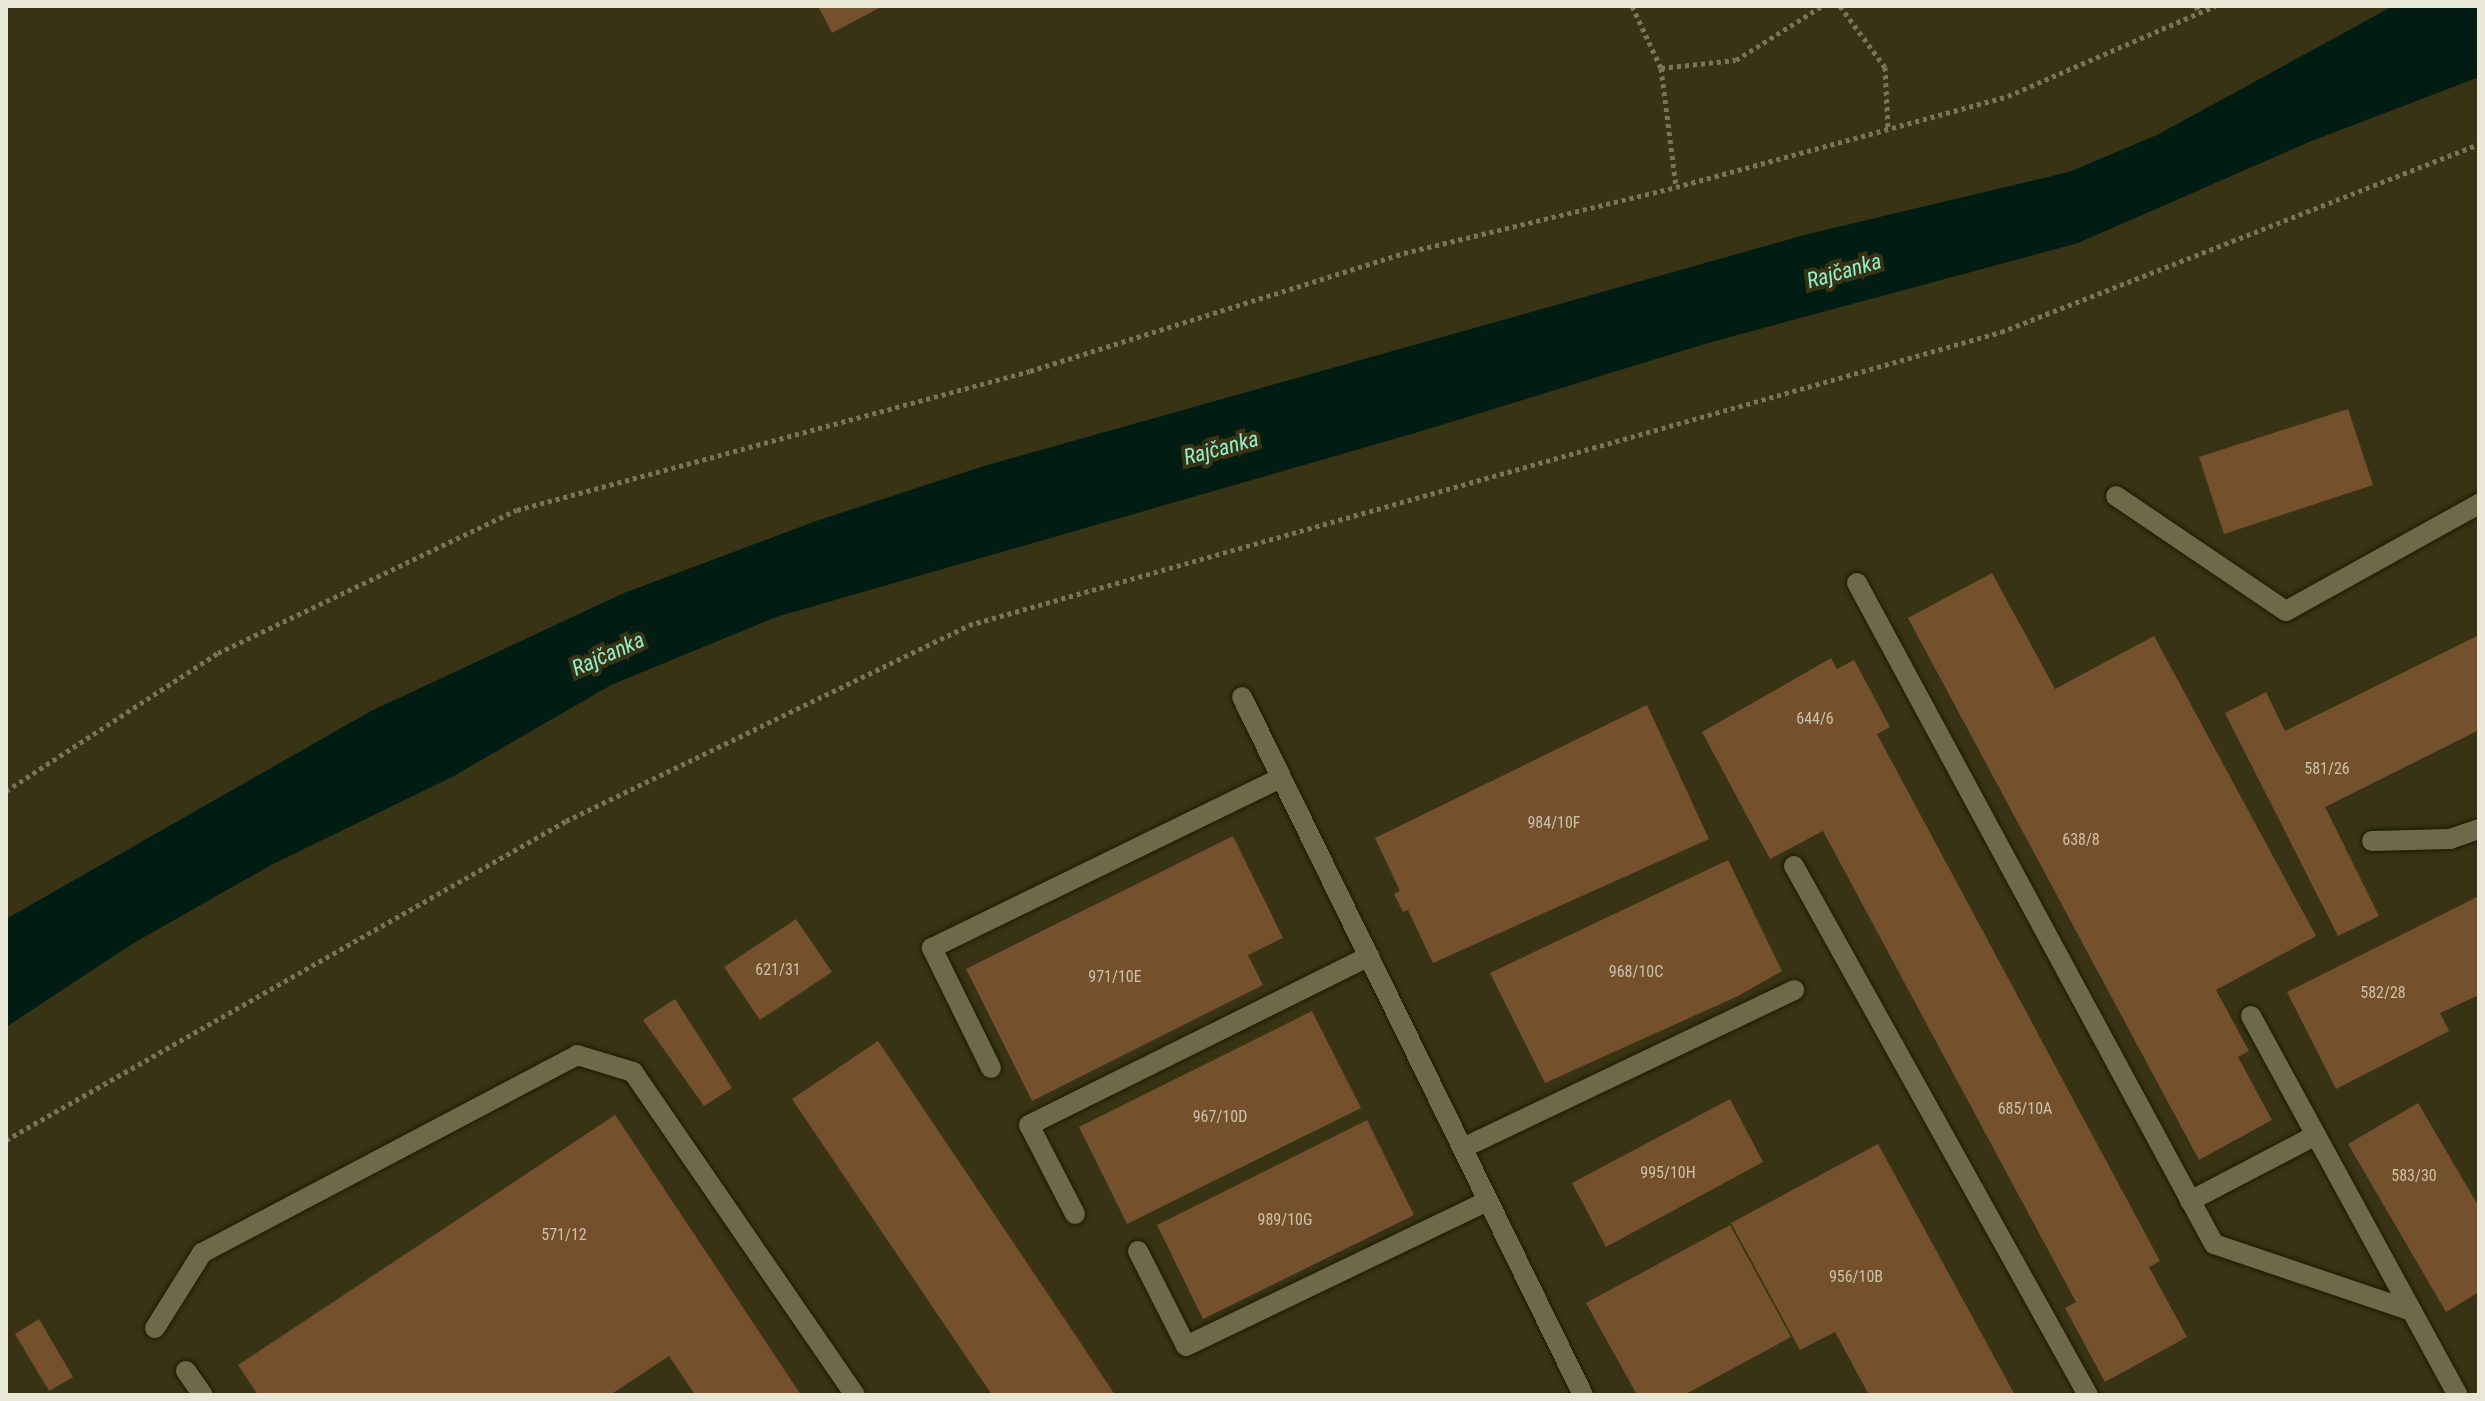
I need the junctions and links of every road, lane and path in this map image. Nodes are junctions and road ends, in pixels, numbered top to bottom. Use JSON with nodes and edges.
{"nodes":[{"id":1,"x":1632,"y":6,"type":"edge"},
{"id":2,"x":1822,"y":6,"type":"edge"},
{"id":3,"x":1840,"y":6,"type":"edge"},
{"id":4,"x":2196,"y":6,"type":"edge"},
{"id":5,"x":2215,"y":6,"type":"edge"},
{"id":6,"x":2200,"y":13,"type":"junction"},
{"id":7,"x":1661,"y":68,"type":"junction"},
{"id":8,"x":1888,"y":128,"type":"junction"},
{"id":9,"x":2479,"y":144,"type":"edge"},
{"id":10,"x":1676,"y":187,"type":"junction"},
{"id":11,"x":2116,"y":496,"type":"dead end"},
{"id":12,"x":2479,"y":504,"type":"edge"},
{"id":13,"x":1857,"y":583,"type":"dead end"},
{"id":14,"x":1242,"y":697,"type":"dead end"},
{"id":15,"x":1281,"y":778,"type":"junction"},
{"id":16,"x":6,"y":791,"type":"edge"},
{"id":17,"x":2479,"y":829,"type":"edge"},
{"id":18,"x":2372,"y":841,"type":"dead end"},
{"id":19,"x":1794,"y":866,"type":"dead end"},
{"id":20,"x":1369,"y":956,"type":"junction"},
{"id":21,"x":1794,"y":990,"type":"dead end"},
{"id":22,"x":2251,"y":1016,"type":"dead end"},
{"id":23,"x":991,"y":1068,"type":"dead end"},
{"id":24,"x":2316,"y":1135,"type":"junction"},
{"id":25,"x":6,"y":1140,"type":"edge"},
{"id":26,"x":1463,"y":1148,"type":"junction"},
{"id":27,"x":1487,"y":1201,"type":"junction"},
{"id":28,"x":2190,"y":1201,"type":"junction"},
{"id":29,"x":1075,"y":1214,"type":"dead end"},
{"id":30,"x":1138,"y":1251,"type":"dead end"},
{"id":31,"x":2412,"y":1311,"type":"junction"},
{"id":32,"x":155,"y":1328,"type":"dead end"},
{"id":33,"x":186,"y":1371,"type":"dead end"},
{"id":34,"x":203,"y":1395,"type":"edge"},
{"id":35,"x":855,"y":1395,"type":"edge"},
{"id":36,"x":1583,"y":1395,"type":"edge"},
{"id":37,"x":2088,"y":1395,"type":"edge"},
{"id":38,"x":2458,"y":1395,"type":"edge"}],
"edges":[{"from":1,"to":7,"type":"path"},
{"from":2,"to":7,"type":"path"},
{"from":3,"to":8,"type":"path"},
{"from":4,"to":6,"type":"path"},
{"from":5,"to":6,"type":"path"},
{"from":6,"to":8,"type":"path"},
{"from":7,"to":10,"type":"path"},
{"from":8,"to":10,"type":"path"},
{"from":9,"to":25,"type":"path"},
{"from":10,"to":16,"type":"path"},
{"from":11,"to":12,"type":"lane"},
{"from":13,"to":28,"type":"lane"},
{"from":14,"to":15,"type":"lane"},
{"from":15,"to":20,"type":"lane"},
{"from":15,"to":23,"type":"lane"},
{"from":17,"to":18,"type":"lane"},
{"from":19,"to":37,"type":"lane"},
{"from":20,"to":26,"type":"lane"},
{"from":20,"to":29,"type":"lane"},
{"from":21,"to":26,"type":"lane"},
{"from":22,"to":24,"type":"lane"},
{"from":24,"to":28,"type":"lane"},
{"from":24,"to":31,"type":"lane"},
{"from":26,"to":27,"type":"lane"},
{"from":27,"to":30,"type":"lane"},
{"from":27,"to":36,"type":"lane"},
{"from":28,"to":31,"type":"lane"},
{"from":31,"to":38,"type":"lane"},
{"from":32,"to":35,"type":"lane"},
{"from":33,"to":34,"type":"lane"}]}
